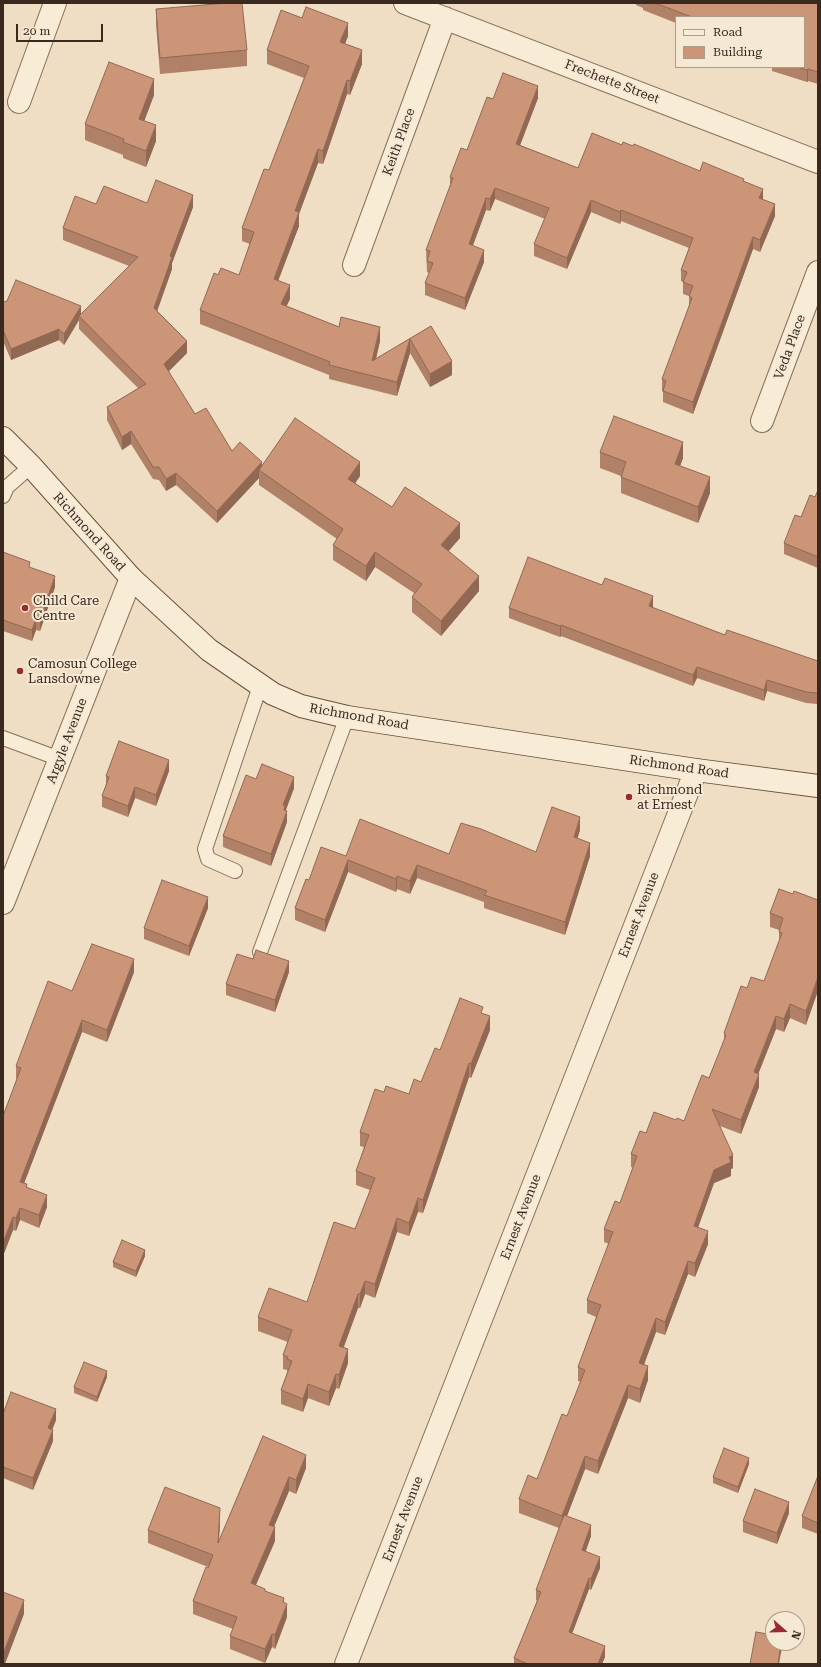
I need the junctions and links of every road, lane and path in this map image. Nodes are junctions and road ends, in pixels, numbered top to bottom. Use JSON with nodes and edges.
{"nodes":[{"id":1,"x":55,"y":3,"type":"edge"},
{"id":2,"x":405,"y":3,"type":"edge"},
{"id":3,"x":444,"y":18,"type":"junction"},
{"id":4,"x":19,"y":102,"type":"dead end"},
{"id":5,"x":818,"y":162,"type":"edge"},
{"id":6,"x":354,"y":265,"type":"dead end"},
{"id":7,"x":818,"y":272,"type":"edge"},
{"id":8,"x":762,"y":422,"type":"dead end"},
{"id":9,"x":3,"y":438,"type":"edge"},
{"id":10,"x":31,"y":466,"type":"junction"},
{"id":11,"x":3,"y":496,"type":"edge"},
{"id":12,"x":131,"y":578,"type":"junction"},
{"id":13,"x":260,"y":686,"type":"junction"},
{"id":14,"x":348,"y":717,"type":"junction"},
{"id":15,"x":3,"y":738,"type":"edge"},
{"id":16,"x":60,"y":759,"type":"junction"},
{"id":17,"x":696,"y":770,"type":"junction"},
{"id":18,"x":818,"y":786,"type":"edge"},
{"id":19,"x":235,"y":871,"type":"dead end"},
{"id":20,"x":3,"y":903,"type":"edge"},
{"id":21,"x":260,"y":952,"type":"edge"},
{"id":22,"x":346,"y":1664,"type":"edge"}],
"edges":[{"from":1,"to":4,"type":"street"},
{"from":2,"to":3,"type":"street","name":"Frechette Street"},
{"from":3,"to":5,"type":"street","name":"Frechette Street"},
{"from":3,"to":6,"type":"street","name":"Keith Place"},
{"from":7,"to":8,"type":"street","name":"Veda Place"},
{"from":9,"to":10,"type":"street","name":"Richmond Road"},
{"from":10,"to":11,"type":"lane"},
{"from":10,"to":12,"type":"street","name":"Richmond Road"},
{"from":12,"to":13,"type":"street","name":"Richmond Road"},
{"from":12,"to":16,"type":"street","name":"Argyle Avenue"},
{"from":13,"to":14,"type":"street","name":"Richmond Road"},
{"from":13,"to":19,"type":"lane"},
{"from":14,"to":17,"type":"street","name":"Richmond Road"},
{"from":14,"to":21,"type":"lane"},
{"from":15,"to":16,"type":"lane"},
{"from":16,"to":20,"type":"street","name":"Argyle Avenue"},
{"from":17,"to":18,"type":"street","name":"Richmond Road"},
{"from":17,"to":22,"type":"street","name":"Ernest Avenue"}]}
